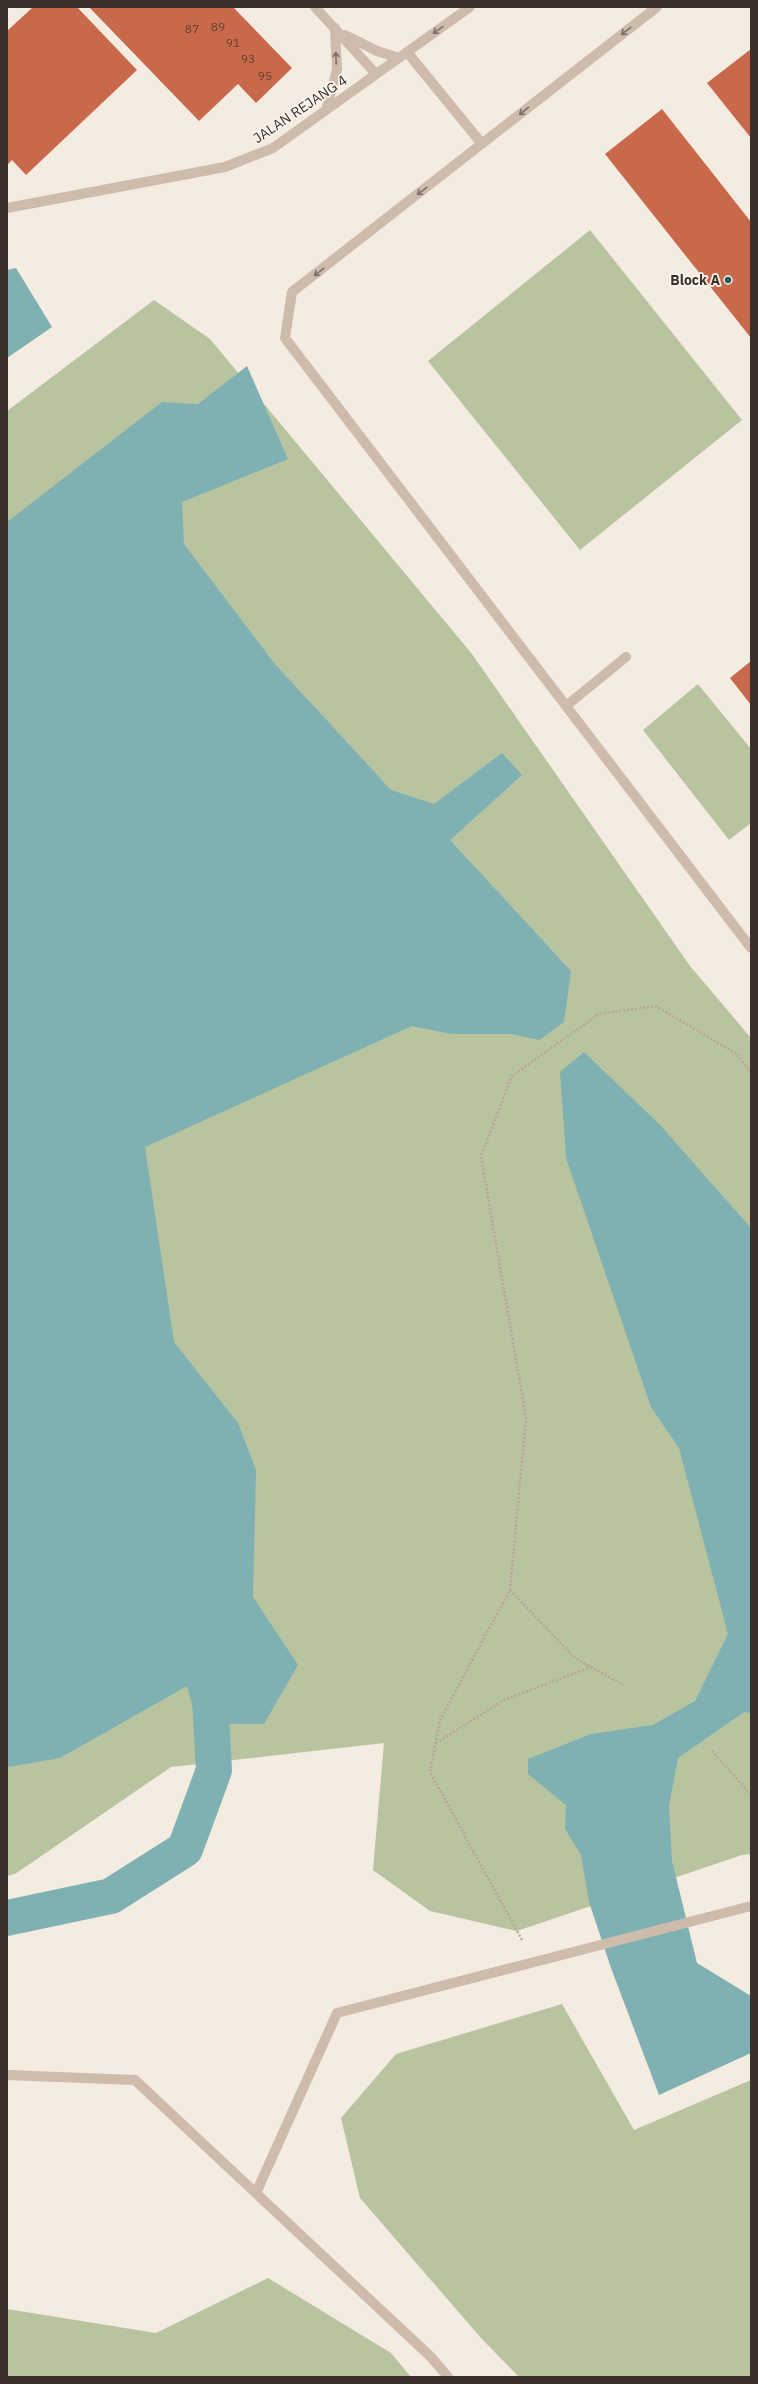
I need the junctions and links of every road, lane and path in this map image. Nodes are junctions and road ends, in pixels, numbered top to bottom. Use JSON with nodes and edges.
{"nodes":[{"id":1,"x":315,"y":7,"type":"edge"},
{"id":2,"x":470,"y":7,"type":"edge"},
{"id":3,"x":657,"y":7,"type":"edge"},
{"id":4,"x":335,"y":28,"type":"junction"},
{"id":5,"x":403,"y":55,"type":"junction"},
{"id":6,"x":376,"y":74,"type":"junction"},
{"id":7,"x":326,"y":110,"type":"junction"},
{"id":8,"x":482,"y":144,"type":"junction"},
{"id":9,"x":7,"y":208,"type":"edge"},
{"id":10,"x":626,"y":657,"type":"dead end"},
{"id":11,"x":566,"y":706,"type":"junction"},
{"id":12,"x":751,"y":948,"type":"edge"},
{"id":13,"x":751,"y":1072,"type":"edge"},
{"id":14,"x":510,"y":1590,"type":"junction"},
{"id":15,"x":591,"y":1667,"type":"junction"},
{"id":16,"x":623,"y":1685,"type":"dead end"},
{"id":17,"x":436,"y":1743,"type":"junction"},
{"id":18,"x":712,"y":1751,"type":"dead end"},
{"id":19,"x":751,"y":1795,"type":"edge"},
{"id":20,"x":751,"y":1906,"type":"edge"},
{"id":21,"x":534,"y":1962,"type":"junction"},
{"id":22,"x":7,"y":2075,"type":"edge"},
{"id":23,"x":256,"y":2193,"type":"junction"},
{"id":24,"x":448,"y":2377,"type":"edge"}],
"edges":[{"from":1,"to":4,"type":"street"},
{"from":2,"to":5,"type":"street","name":"JALAN REJANG 4","one_way":true},
{"from":3,"to":8,"type":"street","one_way":true},
{"from":4,"to":5,"type":"street"},
{"from":4,"to":6,"type":"street"},
{"from":7,"to":4,"type":"street","one_way":true},
{"from":5,"to":6,"type":"street","name":"JALAN REJANG 4"},
{"from":5,"to":8,"type":"street"},
{"from":6,"to":7,"type":"street","name":"JALAN REJANG 4"},
{"from":7,"to":9,"type":"street","name":"JALAN REJANG 4"},
{"from":8,"to":11,"type":"street","one_way":true},
{"from":10,"to":11,"type":"street"},
{"from":11,"to":12,"type":"street"},
{"from":13,"to":14,"type":"path"},
{"from":14,"to":15,"type":"path"},
{"from":14,"to":17,"type":"path"},
{"from":15,"to":16,"type":"path"},
{"from":15,"to":17,"type":"path"},
{"from":17,"to":21,"type":"path"},
{"from":18,"to":19,"type":"path"},
{"from":20,"to":21,"type":"street"},
{"from":21,"to":23,"type":"street"},
{"from":22,"to":23,"type":"street"},
{"from":23,"to":24,"type":"street"}]}
